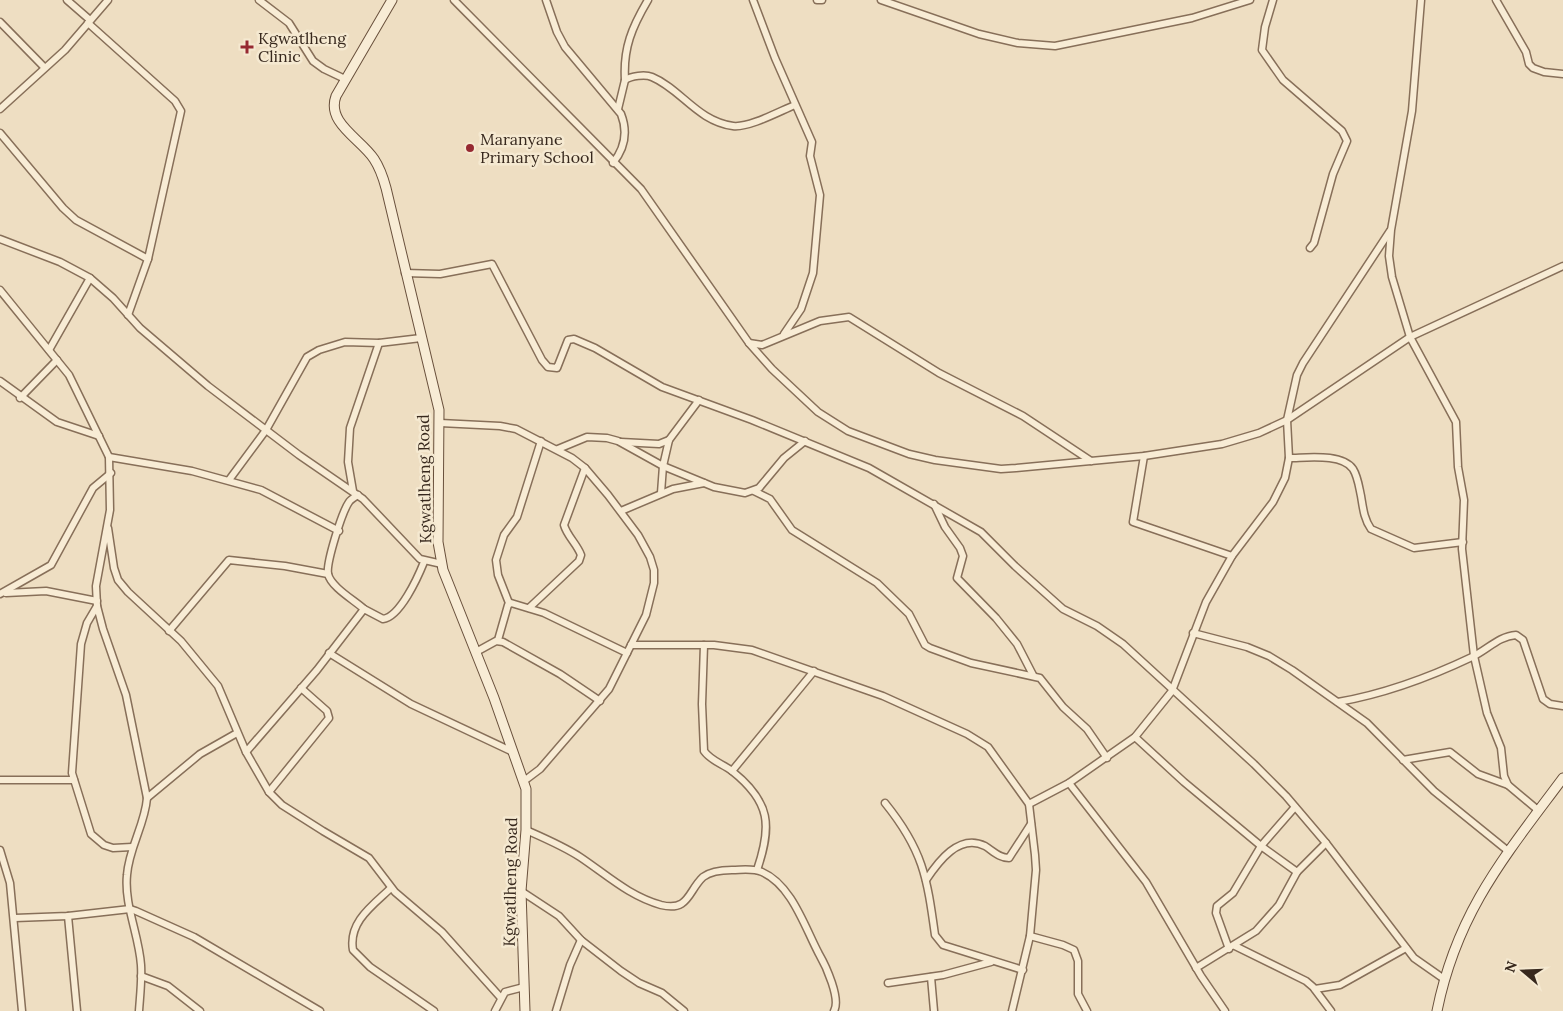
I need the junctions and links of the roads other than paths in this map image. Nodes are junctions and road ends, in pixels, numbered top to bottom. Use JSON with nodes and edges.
{"nodes":[{"id":1,"x":68,"y":0,"type":"edge"},
{"id":2,"x":108,"y":0,"type":"edge"},
{"id":3,"x":259,"y":0,"type":"edge"},
{"id":4,"x":392,"y":0,"type":"edge"},
{"id":5,"x":454,"y":0,"type":"edge"},
{"id":6,"x":546,"y":0,"type":"edge"},
{"id":7,"x":648,"y":0,"type":"edge"},
{"id":8,"x":752,"y":0,"type":"edge"},
{"id":9,"x":817,"y":0,"type":"edge"},
{"id":10,"x":822,"y":0,"type":"edge"},
{"id":11,"x":881,"y":0,"type":"edge"},
{"id":12,"x":1250,"y":0,"type":"edge"},
{"id":13,"x":1273,"y":0,"type":"edge"},
{"id":14,"x":1420,"y":0,"type":"edge"},
{"id":15,"x":1496,"y":0,"type":"edge"},
{"id":16,"x":89,"y":21,"type":"junction"},
{"id":17,"x":0,"y":22,"type":"edge"},
{"id":18,"x":44,"y":67,"type":"junction"},
{"id":19,"x":1563,"y":74,"type":"edge"},
{"id":20,"x":345,"y":79,"type":"junction"},
{"id":21,"x":625,"y":80,"type":"junction"},
{"id":22,"x":795,"y":104,"type":"junction"},
{"id":23,"x":0,"y":109,"type":"edge"},
{"id":24,"x":618,"y":109,"type":"junction"},
{"id":25,"x":0,"y":133,"type":"edge"},
{"id":26,"x":613,"y":163,"type":"junction"},
{"id":27,"x":1391,"y":230,"type":"junction"},
{"id":28,"x":0,"y":239,"type":"edge"},
{"id":29,"x":1310,"y":248,"type":"dead end"},
{"id":30,"x":148,"y":258,"type":"junction"},
{"id":31,"x":1563,"y":266,"type":"edge"},
{"id":32,"x":405,"y":273,"type":"junction"},
{"id":33,"x":90,"y":278,"type":"junction"},
{"id":34,"x":0,"y":290,"type":"edge"},
{"id":35,"x":128,"y":315,"type":"junction"},
{"id":36,"x":781,"y":337,"type":"junction"},
{"id":37,"x":1410,"y":337,"type":"junction"},
{"id":38,"x":421,"y":338,"type":"junction"},
{"id":39,"x":379,"y":343,"type":"junction"},
{"id":40,"x":749,"y":343,"type":"junction"},
{"id":41,"x":49,"y":350,"type":"junction"},
{"id":42,"x":57,"y":360,"type":"junction"},
{"id":43,"x":0,"y":382,"type":"edge"},
{"id":44,"x":20,"y":398,"type":"junction"},
{"id":45,"x":699,"y":400,"type":"junction"},
{"id":46,"x":1287,"y":420,"type":"junction"},
{"id":47,"x":440,"y":423,"type":"junction"},
{"id":48,"x":266,"y":430,"type":"junction"},
{"id":49,"x":99,"y":436,"type":"junction"},
{"id":50,"x":669,"y":440,"type":"junction"},
{"id":51,"x":542,"y":441,"type":"junction"},
{"id":52,"x":618,"y":441,"type":"junction"},
{"id":53,"x":805,"y":441,"type":"junction"},
{"id":54,"x":558,"y":449,"type":"junction"},
{"id":55,"x":1144,"y":456,"type":"junction"},
{"id":56,"x":110,"y":457,"type":"junction"},
{"id":57,"x":1289,"y":458,"type":"junction"},
{"id":58,"x":1090,"y":461,"type":"junction"},
{"id":59,"x":663,"y":466,"type":"junction"},
{"id":60,"x":585,"y":468,"type":"junction"},
{"id":61,"x":111,"y":473,"type":"junction"},
{"id":62,"x":228,"y":480,"type":"junction"},
{"id":63,"x":704,"y":483,"type":"junction"},
{"id":64,"x":754,"y":491,"type":"junction"},
{"id":65,"x":356,"y":493,"type":"junction"},
{"id":66,"x":661,"y":493,"type":"junction"},
{"id":67,"x":934,"y":504,"type":"junction"},
{"id":68,"x":621,"y":511,"type":"junction"},
{"id":69,"x":108,"y":526,"type":"junction"},
{"id":70,"x":338,"y":531,"type":"junction"},
{"id":71,"x":1463,"y":542,"type":"junction"},
{"id":72,"x":1232,"y":556,"type":"junction"},
{"id":73,"x":424,"y":562,"type":"junction"},
{"id":74,"x":442,"y":564,"type":"junction"},
{"id":75,"x":328,"y":574,"type":"junction"},
{"id":76,"x":2,"y":594,"type":"edge"},
{"id":77,"x":97,"y":603,"type":"junction"},
{"id":78,"x":509,"y":603,"type":"junction"},
{"id":79,"x":529,"y":608,"type":"junction"},
{"id":80,"x":364,"y":609,"type":"junction"},
{"id":81,"x":169,"y":631,"type":"junction"},
{"id":82,"x":1194,"y":633,"type":"junction"},
{"id":83,"x":498,"y":640,"type":"junction"},
{"id":84,"x":631,"y":645,"type":"junction"},
{"id":85,"x":704,"y":645,"type":"junction"},
{"id":86,"x":476,"y":652,"type":"junction"},
{"id":87,"x":329,"y":653,"type":"junction"},
{"id":88,"x":627,"y":654,"type":"junction"},
{"id":89,"x":1474,"y":656,"type":"junction"},
{"id":90,"x":814,"y":670,"type":"junction"},
{"id":91,"x":1033,"y":675,"type":"junction"},
{"id":92,"x":301,"y":688,"type":"junction"},
{"id":93,"x":1172,"y":691,"type":"junction"},
{"id":94,"x":600,"y":701,"type":"junction"},
{"id":95,"x":1338,"y":702,"type":"junction"},
{"id":96,"x":1563,"y":706,"type":"edge"},
{"id":97,"x":237,"y":733,"type":"junction"},
{"id":98,"x":1135,"y":737,"type":"junction"},
{"id":99,"x":246,"y":752,"type":"junction"},
{"id":100,"x":513,"y":752,"type":"junction"},
{"id":101,"x":1107,"y":758,"type":"junction"},
{"id":102,"x":1403,"y":760,"type":"junction"},
{"id":103,"x":732,"y":771,"type":"junction"},
{"id":104,"x":0,"y":780,"type":"edge"},
{"id":105,"x":74,"y":780,"type":"junction"},
{"id":106,"x":524,"y":781,"type":"junction"},
{"id":107,"x":1069,"y":783,"type":"junction"},
{"id":108,"x":1561,"y":783,"type":"edge"},
{"id":109,"x":1508,"y":785,"type":"junction"},
{"id":110,"x":269,"y":792,"type":"junction"},
{"id":111,"x":147,"y":798,"type":"junction"},
{"id":112,"x":885,"y":803,"type":"dead end"},
{"id":113,"x":1029,"y":804,"type":"junction"},
{"id":114,"x":1295,"y":807,"type":"junction"},
{"id":115,"x":1539,"y":811,"type":"junction"},
{"id":116,"x":1030,"y":824,"type":"junction"},
{"id":117,"x":526,"y":830,"type":"junction"},
{"id":118,"x":1326,"y":844,"type":"junction"},
{"id":119,"x":1261,"y":846,"type":"junction"},
{"id":120,"x":132,"y":847,"type":"junction"},
{"id":121,"x":0,"y":850,"type":"edge"},
{"id":122,"x":1508,"y":851,"type":"junction"},
{"id":123,"x":757,"y":870,"type":"junction"},
{"id":124,"x":1297,"y":872,"type":"junction"},
{"id":125,"x":926,"y":880,"type":"junction"},
{"id":126,"x":392,"y":888,"type":"junction"},
{"id":127,"x":521,"y":891,"type":"junction"},
{"id":128,"x":130,"y":909,"type":"junction"},
{"id":129,"x":68,"y":916,"type":"junction"},
{"id":130,"x":15,"y":918,"type":"junction"},
{"id":131,"x":1030,"y":936,"type":"junction"},
{"id":132,"x":581,"y":940,"type":"junction"},
{"id":133,"x":1232,"y":948,"type":"junction"},
{"id":134,"x":1406,"y":948,"type":"junction"},
{"id":135,"x":992,"y":962,"type":"junction"},
{"id":136,"x":1196,"y":968,"type":"junction"},
{"id":137,"x":1023,"y":970,"type":"junction"},
{"id":138,"x":141,"y":976,"type":"junction"},
{"id":139,"x":931,"y":977,"type":"junction"},
{"id":140,"x":1444,"y":979,"type":"junction"},
{"id":141,"x":888,"y":983,"type":"dead end"},
{"id":142,"x":524,"y":987,"type":"junction"},
{"id":143,"x":1315,"y":989,"type":"junction"},
{"id":144,"x":501,"y":998,"type":"junction"},
{"id":145,"x":678,"y":1008,"type":"edge"},
{"id":146,"x":22,"y":1011,"type":"edge"},
{"id":147,"x":77,"y":1011,"type":"edge"},
{"id":148,"x":139,"y":1011,"type":"edge"},
{"id":149,"x":200,"y":1011,"type":"edge"},
{"id":150,"x":320,"y":1011,"type":"edge"},
{"id":151,"x":434,"y":1011,"type":"edge"},
{"id":152,"x":495,"y":1011,"type":"edge"},
{"id":153,"x":525,"y":1011,"type":"edge"},
{"id":154,"x":556,"y":1011,"type":"edge"},
{"id":155,"x":684,"y":1011,"type":"edge"},
{"id":156,"x":834,"y":1011,"type":"edge"},
{"id":157,"x":934,"y":1011,"type":"edge"},
{"id":158,"x":1012,"y":1011,"type":"edge"},
{"id":159,"x":1087,"y":1011,"type":"edge"},
{"id":160,"x":1225,"y":1011,"type":"edge"},
{"id":161,"x":1331,"y":1011,"type":"edge"},
{"id":162,"x":1437,"y":1011,"type":"edge"}],
"edges":[{"from":1,"to":16,"type":"street"},
{"from":2,"to":16,"type":"street"},
{"from":3,"to":20,"type":"street"},
{"from":4,"to":20,"type":"street","name":"Kgwatlheng Road"},
{"from":5,"to":26,"type":"street"},
{"from":6,"to":24,"type":"street"},
{"from":7,"to":21,"type":"street"},
{"from":8,"to":22,"type":"street"},
{"from":9,"to":10,"type":"street"},
{"from":11,"to":12,"type":"street"},
{"from":13,"to":29,"type":"street"},
{"from":14,"to":27,"type":"street"},
{"from":15,"to":19,"type":"street"},
{"from":16,"to":18,"type":"street"},
{"from":16,"to":30,"type":"street"},
{"from":17,"to":18,"type":"street"},
{"from":18,"to":23,"type":"street"},
{"from":20,"to":32,"type":"street","name":"Kgwatlheng Road"},
{"from":21,"to":22,"type":"street"},
{"from":21,"to":24,"type":"street"},
{"from":22,"to":36,"type":"street"},
{"from":24,"to":26,"type":"street"},
{"from":25,"to":30,"type":"street"},
{"from":26,"to":40,"type":"street"},
{"from":27,"to":37,"type":"street"},
{"from":27,"to":46,"type":"street"},
{"from":28,"to":33,"type":"street"},
{"from":30,"to":35,"type":"street"},
{"from":31,"to":37,"type":"street"},
{"from":32,"to":38,"type":"street","name":"Kgwatlheng Road"},
{"from":32,"to":45,"type":"street"},
{"from":33,"to":35,"type":"street"},
{"from":33,"to":41,"type":"street"},
{"from":34,"to":41,"type":"street"},
{"from":35,"to":48,"type":"street"},
{"from":36,"to":40,"type":"street"},
{"from":36,"to":58,"type":"street"},
{"from":37,"to":46,"type":"street"},
{"from":37,"to":71,"type":"street"},
{"from":38,"to":39,"type":"street"},
{"from":38,"to":47,"type":"street","name":"Kgwatlheng Road"},
{"from":39,"to":48,"type":"street"},
{"from":39,"to":65,"type":"street"},
{"from":40,"to":58,"type":"street"},
{"from":41,"to":42,"type":"street"},
{"from":42,"to":44,"type":"street"},
{"from":42,"to":49,"type":"street"},
{"from":43,"to":44,"type":"street"},
{"from":44,"to":49,"type":"street"},
{"from":45,"to":50,"type":"street"},
{"from":45,"to":53,"type":"street"},
{"from":46,"to":55,"type":"street"},
{"from":46,"to":57,"type":"street"},
{"from":47,"to":51,"type":"street"},
{"from":47,"to":74,"type":"street","name":"Kgwatlheng Road"},
{"from":48,"to":62,"type":"street"},
{"from":48,"to":65,"type":"street"},
{"from":49,"to":56,"type":"street"},
{"from":50,"to":52,"type":"street"},
{"from":50,"to":59,"type":"street"},
{"from":51,"to":54,"type":"street"},
{"from":51,"to":78,"type":"street"},
{"from":52,"to":54,"type":"street"},
{"from":52,"to":59,"type":"street"},
{"from":53,"to":64,"type":"street"},
{"from":53,"to":67,"type":"street"},
{"from":54,"to":60,"type":"street"},
{"from":55,"to":58,"type":"street"},
{"from":55,"to":72,"type":"street"},
{"from":56,"to":61,"type":"street"},
{"from":56,"to":62,"type":"street"},
{"from":57,"to":71,"type":"street"},
{"from":57,"to":72,"type":"street"},
{"from":59,"to":63,"type":"street"},
{"from":59,"to":66,"type":"street"},
{"from":60,"to":68,"type":"street"},
{"from":60,"to":79,"type":"street"},
{"from":61,"to":69,"type":"street"},
{"from":61,"to":76,"type":"street"},
{"from":62,"to":70,"type":"street"},
{"from":63,"to":64,"type":"street"},
{"from":63,"to":66,"type":"street"},
{"from":64,"to":91,"type":"street"},
{"from":65,"to":70,"type":"street"},
{"from":65,"to":73,"type":"street"},
{"from":66,"to":68,"type":"street"},
{"from":67,"to":91,"type":"street"},
{"from":67,"to":93,"type":"street"},
{"from":68,"to":84,"type":"street"},
{"from":69,"to":77,"type":"street"},
{"from":69,"to":81,"type":"street"},
{"from":70,"to":75,"type":"street"},
{"from":71,"to":89,"type":"street"},
{"from":72,"to":82,"type":"street"},
{"from":73,"to":74,"type":"street"},
{"from":73,"to":80,"type":"street"},
{"from":74,"to":86,"type":"street","name":"Kgwatlheng Road"},
{"from":75,"to":80,"type":"street"},
{"from":75,"to":81,"type":"street"},
{"from":76,"to":77,"type":"street"},
{"from":77,"to":105,"type":"street"},
{"from":77,"to":111,"type":"street"},
{"from":78,"to":79,"type":"street"},
{"from":78,"to":83,"type":"street"},
{"from":79,"to":88,"type":"street"},
{"from":80,"to":87,"type":"street"},
{"from":81,"to":97,"type":"street"},
{"from":82,"to":93,"type":"street"},
{"from":82,"to":95,"type":"street"},
{"from":83,"to":86,"type":"street"},
{"from":83,"to":94,"type":"street"},
{"from":84,"to":85,"type":"street"},
{"from":84,"to":88,"type":"street"},
{"from":85,"to":90,"type":"street"},
{"from":85,"to":103,"type":"street"},
{"from":86,"to":100,"type":"street","name":"Kgwatlheng Road"},
{"from":87,"to":92,"type":"street"},
{"from":87,"to":100,"type":"street"},
{"from":88,"to":94,"type":"street"},
{"from":89,"to":95,"type":"street"},
{"from":89,"to":96,"type":"street"},
{"from":89,"to":109,"type":"street"},
{"from":90,"to":103,"type":"street"},
{"from":90,"to":113,"type":"street"},
{"from":91,"to":101,"type":"street"},
{"from":92,"to":99,"type":"street"},
{"from":92,"to":110,"type":"street"},
{"from":93,"to":98,"type":"street"},
{"from":93,"to":114,"type":"street"},
{"from":94,"to":106,"type":"street"},
{"from":95,"to":102,"type":"street"},
{"from":97,"to":99,"type":"street"},
{"from":97,"to":111,"type":"street"},
{"from":98,"to":101,"type":"street"},
{"from":98,"to":119,"type":"street"},
{"from":99,"to":110,"type":"street"},
{"from":100,"to":106,"type":"street","name":"Kgwatlheng Road"},
{"from":101,"to":107,"type":"street"},
{"from":102,"to":109,"type":"street"},
{"from":102,"to":122,"type":"street"},
{"from":103,"to":123,"type":"street"},
{"from":104,"to":105,"type":"street"},
{"from":105,"to":120,"type":"street"},
{"from":106,"to":117,"type":"street","name":"Kgwatlheng Road"},
{"from":107,"to":113,"type":"street"},
{"from":107,"to":136,"type":"street"},
{"from":108,"to":115,"type":"street"},
{"from":109,"to":115,"type":"street"},
{"from":110,"to":126,"type":"street"},
{"from":111,"to":120,"type":"street"},
{"from":112,"to":125,"type":"street"},
{"from":113,"to":116,"type":"street"},
{"from":114,"to":118,"type":"street"},
{"from":114,"to":119,"type":"street"},
{"from":115,"to":122,"type":"street"},
{"from":116,"to":125,"type":"street"},
{"from":116,"to":131,"type":"street"},
{"from":117,"to":123,"type":"street"},
{"from":117,"to":127,"type":"street","name":"Kgwatlheng Road"},
{"from":118,"to":124,"type":"street"},
{"from":118,"to":134,"type":"street"},
{"from":119,"to":124,"type":"street"},
{"from":119,"to":133,"type":"street"},
{"from":120,"to":128,"type":"street"},
{"from":121,"to":130,"type":"street"},
{"from":122,"to":140,"type":"street"},
{"from":123,"to":156,"type":"street"},
{"from":124,"to":133,"type":"street"},
{"from":125,"to":135,"type":"street"},
{"from":126,"to":144,"type":"street"},
{"from":126,"to":151,"type":"street"},
{"from":127,"to":132,"type":"street"},
{"from":127,"to":142,"type":"street","name":"Kgwatlheng Road"},
{"from":128,"to":129,"type":"street"},
{"from":128,"to":138,"type":"street"},
{"from":128,"to":150,"type":"street"},
{"from":129,"to":130,"type":"street"},
{"from":129,"to":147,"type":"street"},
{"from":130,"to":146,"type":"street"},
{"from":131,"to":137,"type":"street"},
{"from":131,"to":159,"type":"street"},
{"from":132,"to":145,"type":"street"},
{"from":132,"to":154,"type":"street"},
{"from":133,"to":136,"type":"street"},
{"from":133,"to":143,"type":"street"},
{"from":134,"to":140,"type":"street"},
{"from":134,"to":143,"type":"street"},
{"from":135,"to":137,"type":"street"},
{"from":135,"to":139,"type":"street"},
{"from":136,"to":160,"type":"street"},
{"from":137,"to":158,"type":"street"},
{"from":138,"to":148,"type":"street"},
{"from":138,"to":149,"type":"street"},
{"from":139,"to":141,"type":"street"},
{"from":139,"to":157,"type":"street"},
{"from":140,"to":162,"type":"street"},
{"from":142,"to":144,"type":"street"},
{"from":142,"to":153,"type":"street","name":"Kgwatlheng Road"},
{"from":143,"to":161,"type":"street"},
{"from":144,"to":152,"type":"street"},
{"from":145,"to":155,"type":"street"}]}
